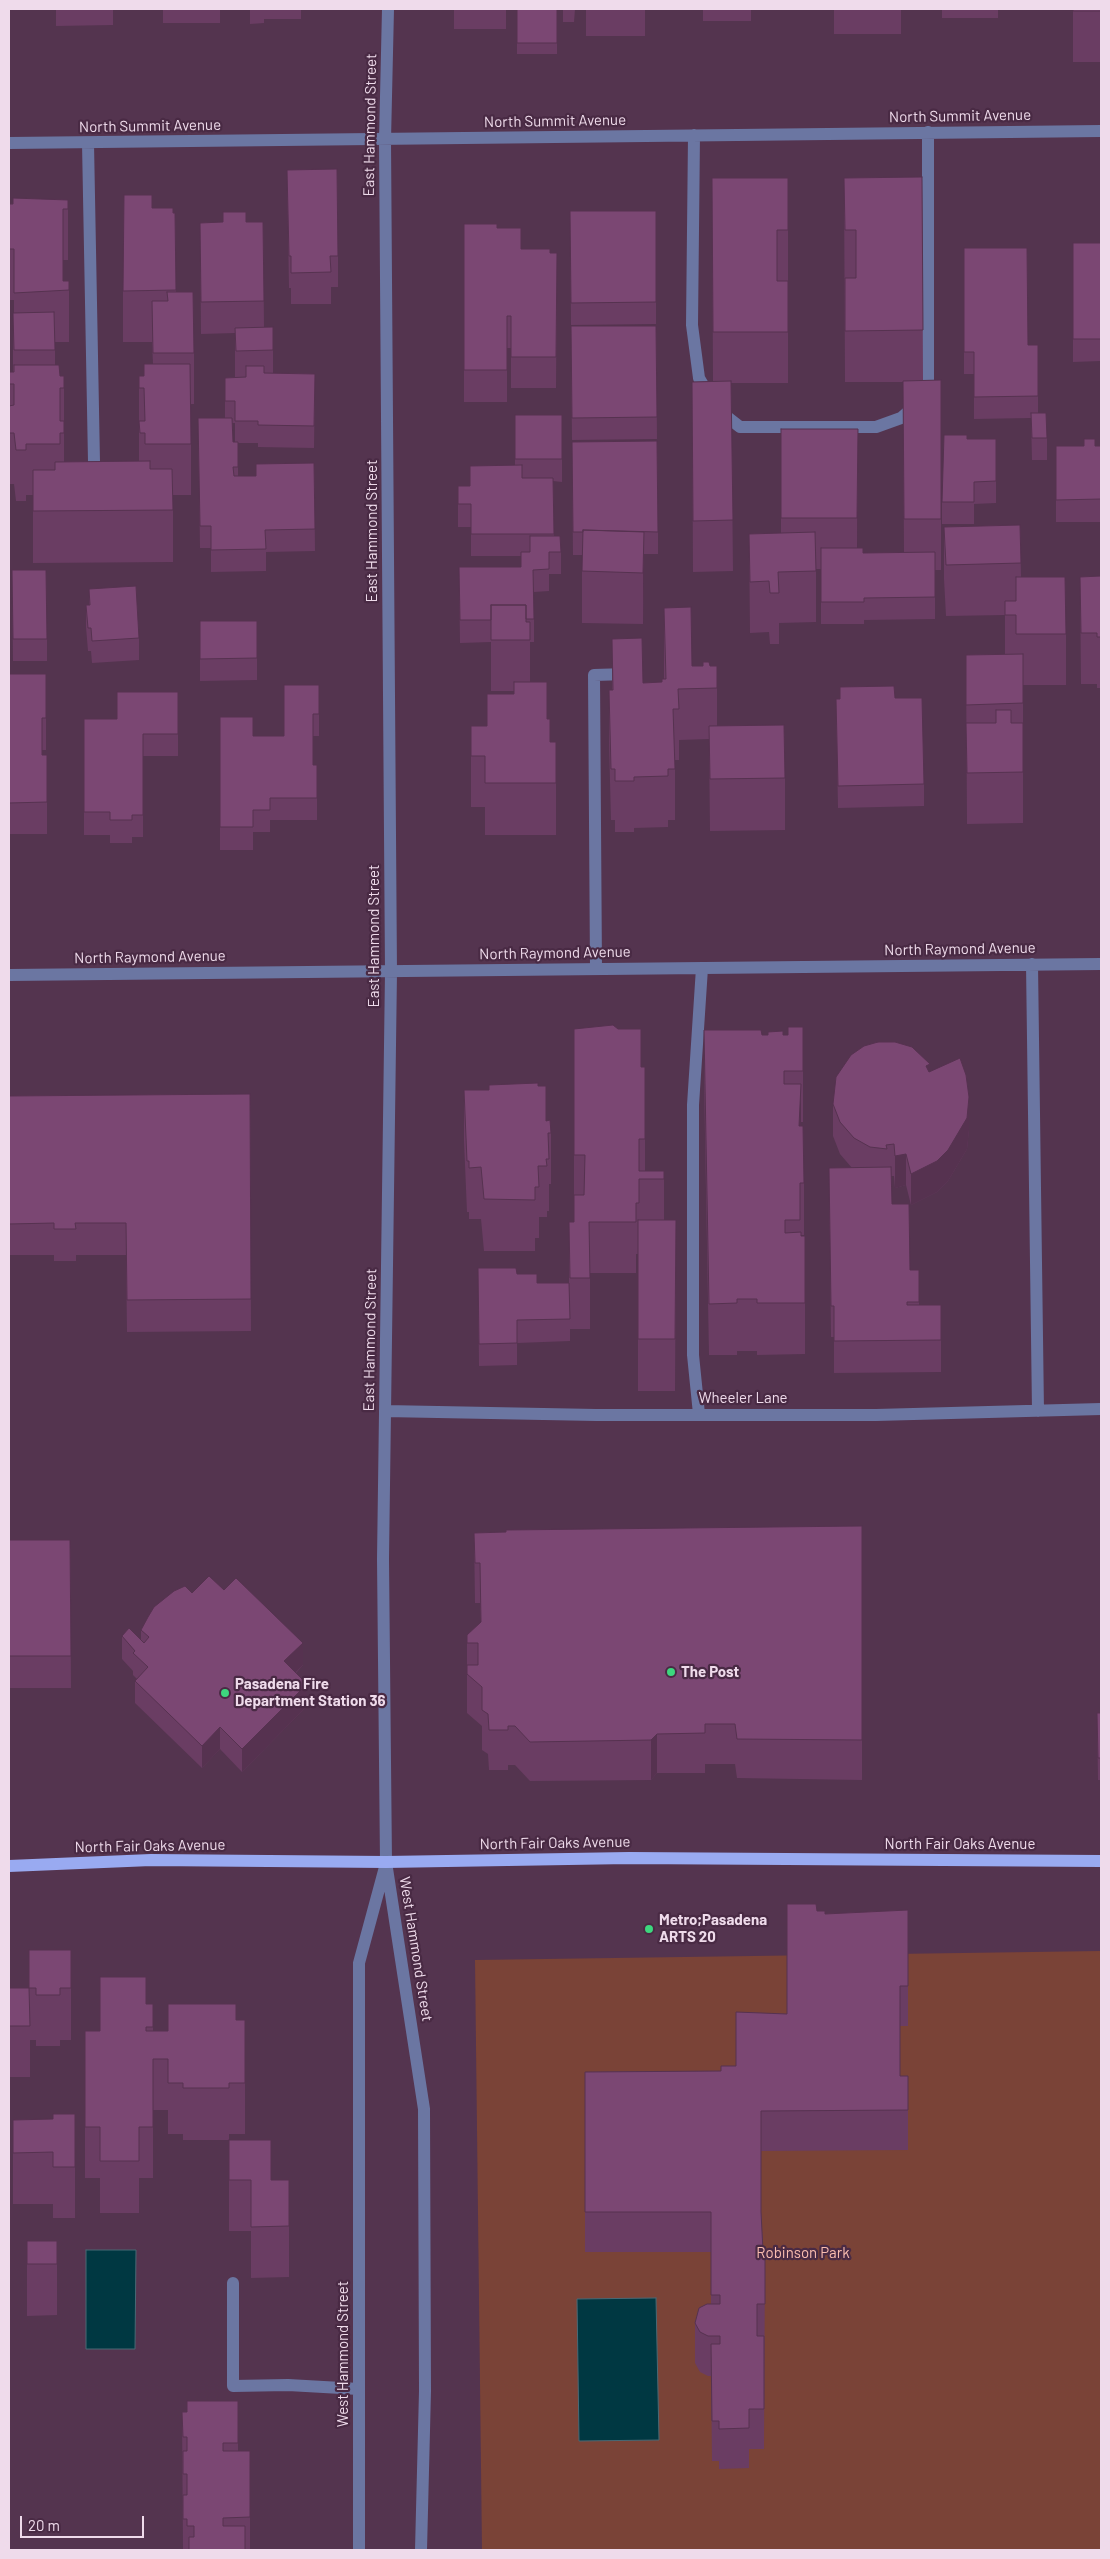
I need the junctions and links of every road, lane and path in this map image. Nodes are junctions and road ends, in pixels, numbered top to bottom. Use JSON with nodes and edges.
{"nodes":[{"id":1,"x":388,"y":9,"type":"edge"},
{"id":2,"x":1101,"y":131,"type":"edge"},
{"id":3,"x":928,"y":132,"type":"junction"},
{"id":4,"x":694,"y":135,"type":"junction"},
{"id":5,"x":385,"y":140,"type":"junction"},
{"id":6,"x":9,"y":143,"type":"edge"},
{"id":7,"x":88,"y":143,"type":"junction"},
{"id":8,"x":94,"y":462,"type":"edge"},
{"id":9,"x":636,"y":674,"type":"edge"},
{"id":10,"x":1032,"y":964,"type":"junction"},
{"id":11,"x":1101,"y":964,"type":"edge"},
{"id":12,"x":702,"y":968,"type":"junction"},
{"id":13,"x":596,"y":969,"type":"junction"},
{"id":14,"x":391,"y":972,"type":"junction"},
{"id":15,"x":9,"y":975,"type":"edge"},
{"id":16,"x":1101,"y":1409,"type":"edge"},
{"id":17,"x":386,"y":1411,"type":"junction"},
{"id":18,"x":1038,"y":1411,"type":"junction"},
{"id":19,"x":699,"y":1414,"type":"junction"},
{"id":20,"x":1101,"y":1861,"type":"edge"},
{"id":21,"x":386,"y":1862,"type":"junction"},
{"id":22,"x":9,"y":1866,"type":"edge"},
{"id":23,"x":233,"y":2283,"type":"dead end"},
{"id":24,"x":359,"y":2389,"type":"junction"},
{"id":25,"x":359,"y":2550,"type":"edge"},
{"id":26,"x":421,"y":2550,"type":"edge"}],
"edges":[{"from":1,"to":5,"type":"street","name":"East Hammond Street"},
{"from":2,"to":3,"type":"street","name":"North Summit Avenue"},
{"from":3,"to":4,"type":"street","name":"North Summit Avenue"},
{"from":3,"to":4,"type":"street"},
{"from":4,"to":5,"type":"street","name":"North Summit Avenue"},
{"from":5,"to":7,"type":"street","name":"North Summit Avenue"},
{"from":5,"to":14,"type":"street","name":"East Hammond Street"},
{"from":6,"to":7,"type":"street","name":"North Summit Avenue"},
{"from":7,"to":8,"type":"street"},
{"from":9,"to":13,"type":"street"},
{"from":10,"to":11,"type":"street","name":"North Raymond Avenue"},
{"from":10,"to":12,"type":"street","name":"North Raymond Avenue"},
{"from":10,"to":18,"type":"street"},
{"from":12,"to":13,"type":"street","name":"North Raymond Avenue"},
{"from":12,"to":19,"type":"street"},
{"from":13,"to":14,"type":"street","name":"North Raymond Avenue"},
{"from":14,"to":15,"type":"street","name":"North Raymond Avenue"},
{"from":14,"to":17,"type":"street","name":"East Hammond Street"},
{"from":16,"to":18,"type":"street","name":"Wheeler Lane"},
{"from":17,"to":19,"type":"street","name":"Wheeler Lane"},
{"from":17,"to":21,"type":"street","name":"East Hammond Street"},
{"from":18,"to":19,"type":"street","name":"Wheeler Lane"},
{"from":20,"to":21,"type":"main road","name":"North Fair Oaks Avenue"},
{"from":21,"to":22,"type":"main road","name":"North Fair Oaks Avenue"},
{"from":21,"to":24,"type":"street","name":"West Hammond Street"},
{"from":21,"to":26,"type":"street","name":"West Hammond Street"},
{"from":23,"to":24,"type":"street"},
{"from":24,"to":25,"type":"street","name":"West Hammond Street"}]}
